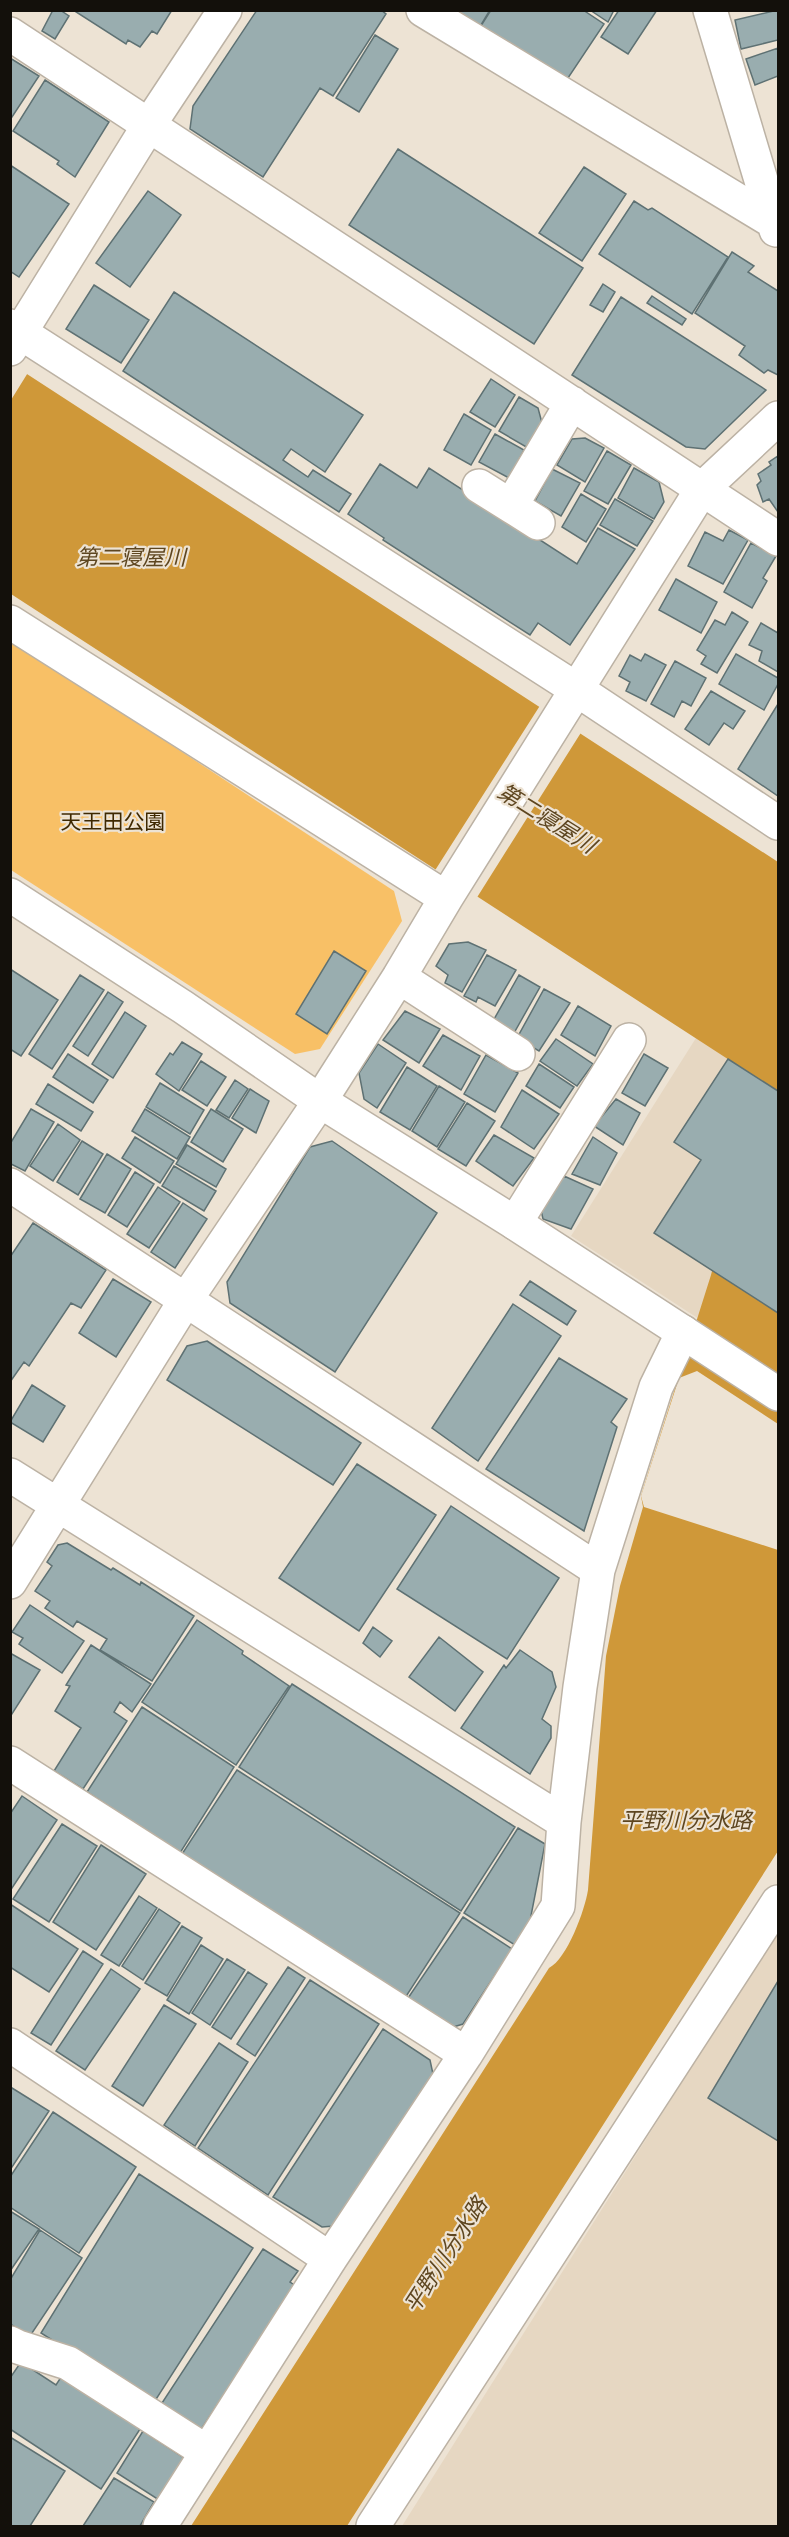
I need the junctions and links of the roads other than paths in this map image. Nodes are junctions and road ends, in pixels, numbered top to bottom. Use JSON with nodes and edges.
{"nodes":[{"id":1,"x":225,"y":10,"type":"edge"},
{"id":2,"x":423,"y":10,"type":"edge"},
{"id":3,"x":710,"y":10,"type":"edge"},
{"id":4,"x":10,"y":34,"type":"edge"},
{"id":5,"x":149,"y":125,"type":"junction"},
{"id":6,"x":775,"y":229,"type":"edge"},
{"id":7,"x":14,"y":336,"type":"edge"},
{"id":8,"x":572,"y":403,"type":"junction"},
{"id":9,"x":778,"y":418,"type":"edge"},
{"id":10,"x":479,"y":486,"type":"dead end"},
{"id":11,"x":702,"y":489,"type":"junction"},
{"id":12,"x":511,"y":506,"type":"junction"},
{"id":13,"x":538,"y":523,"type":"dead end"},
{"id":14,"x":778,"y":539,"type":"edge"},
{"id":15,"x":10,"y":622,"type":"edge"},
{"id":16,"x":568,"y":702,"type":"junction"},
{"id":17,"x":778,"y":823,"type":"edge"},
{"id":18,"x":10,"y":895,"type":"edge"},
{"id":19,"x":448,"y":895,"type":"junction"},
{"id":20,"x":399,"y":977,"type":"junction"},
{"id":21,"x":629,"y":1040,"type":"dead end"},
{"id":22,"x":518,"y":1054,"type":"dead end"},
{"id":23,"x":320,"y":1101,"type":"junction"},
{"id":24,"x":10,"y":1185,"type":"edge"},
{"id":25,"x":515,"y":1223,"type":"junction"},
{"id":26,"x":185,"y":1301,"type":"junction"},
{"id":27,"x":683,"y":1332,"type":"junction"},
{"id":28,"x":778,"y":1394,"type":"edge"},
{"id":29,"x":10,"y":1475,"type":"edge"},
{"id":30,"x":59,"y":1506,"type":"junction"},
{"id":31,"x":598,"y":1570,"type":"junction"},
{"id":32,"x":10,"y":1582,"type":"edge"},
{"id":33,"x":10,"y":1763,"type":"edge"},
{"id":34,"x":564,"y":1822,"type":"junction"},
{"id":35,"x":778,"y":1902,"type":"edge"},
{"id":36,"x":10,"y":2045,"type":"edge"},
{"id":37,"x":466,"y":2054,"type":"junction"},
{"id":38,"x":330,"y":2259,"type":"junction"},
{"id":39,"x":10,"y":2343,"type":"edge"},
{"id":40,"x":207,"y":2452,"type":"junction"},
{"id":41,"x":160,"y":2526,"type":"edge"},
{"id":42,"x":373,"y":2526,"type":"edge"}],
"edges":[{"from":1,"to":5,"type":"street"},
{"from":2,"to":6,"type":"street"},
{"from":3,"to":6,"type":"street"},
{"from":4,"to":5,"type":"street"},
{"from":5,"to":7,"type":"street"},
{"from":5,"to":8,"type":"street"},
{"from":7,"to":16,"type":"street"},
{"from":8,"to":11,"type":"street"},
{"from":8,"to":12,"type":"street"},
{"from":9,"to":11,"type":"street"},
{"from":10,"to":12,"type":"street"},
{"from":11,"to":14,"type":"street"},
{"from":11,"to":16,"type":"street"},
{"from":12,"to":13,"type":"street"},
{"from":15,"to":19,"type":"street"},
{"from":16,"to":17,"type":"street"},
{"from":16,"to":19,"type":"street"},
{"from":18,"to":23,"type":"street"},
{"from":19,"to":20,"type":"street"},
{"from":20,"to":22,"type":"street"},
{"from":20,"to":23,"type":"street"},
{"from":21,"to":25,"type":"street"},
{"from":23,"to":25,"type":"street"},
{"from":23,"to":26,"type":"street"},
{"from":24,"to":26,"type":"street"},
{"from":25,"to":27,"type":"street"},
{"from":26,"to":30,"type":"street"},
{"from":26,"to":31,"type":"street"},
{"from":27,"to":28,"type":"street"},
{"from":27,"to":31,"type":"street"},
{"from":29,"to":30,"type":"street"},
{"from":30,"to":32,"type":"street"},
{"from":30,"to":34,"type":"street"},
{"from":31,"to":34,"type":"street"},
{"from":33,"to":37,"type":"street"},
{"from":34,"to":37,"type":"street"},
{"from":35,"to":42,"type":"street"},
{"from":36,"to":38,"type":"street"},
{"from":37,"to":38,"type":"street"},
{"from":38,"to":40,"type":"street"},
{"from":39,"to":40,"type":"street"},
{"from":40,"to":41,"type":"street"}]}
